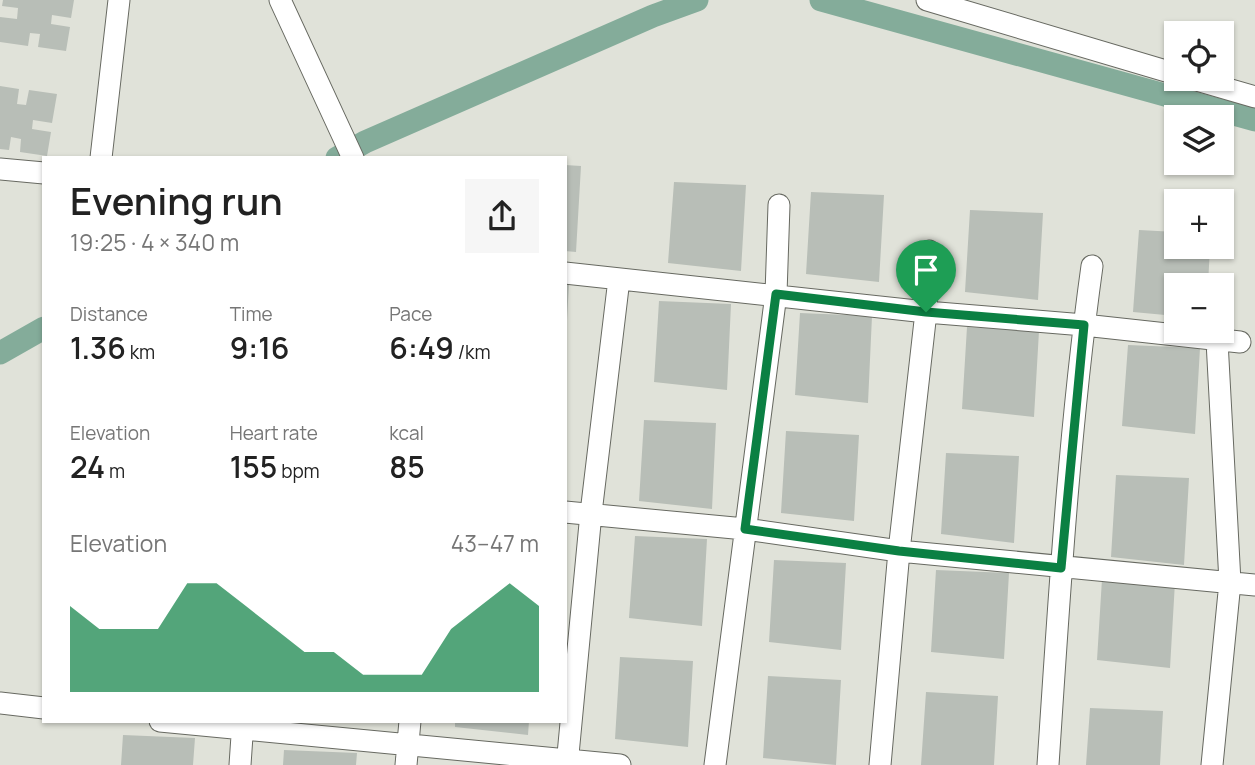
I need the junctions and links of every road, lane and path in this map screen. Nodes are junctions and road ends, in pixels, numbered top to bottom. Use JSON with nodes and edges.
{"nodes":[{"id":1,"x":119,"y":0,"type":"edge"},
{"id":2,"x":281,"y":0,"type":"edge"},
{"id":3,"x":928,"y":0,"type":"edge"},
{"id":4,"x":1164,"y":70,"type":"edge"},
{"id":5,"x":1234,"y":91,"type":"edge"},
{"id":6,"x":1255,"y":97,"type":"edge"},
{"id":7,"x":101,"y":156,"type":"edge"},
{"id":8,"x":352,"y":156,"type":"edge"},
{"id":9,"x":0,"y":169,"type":"edge"},
{"id":10,"x":42,"y":173,"type":"edge"},
{"id":11,"x":779,"y":205,"type":"dead end"},
{"id":12,"x":929,"y":251,"type":"dead end"},
{"id":13,"x":1092,"y":267,"type":"dead end"},
{"id":14,"x":567,"y":273,"type":"edge"},
{"id":15,"x":620,"y":279,"type":"junction"},
{"id":16,"x":776,"y":294,"type":"junction"},
{"id":17,"x":926,"y":312,"type":"junction"},
{"id":18,"x":1084,"y":325,"type":"junction"},
{"id":19,"x":1164,"y":335,"type":"edge"},
{"id":20,"x":1234,"y":342,"type":"edge"},
{"id":21,"x":1240,"y":342,"type":"dead end"},
{"id":22,"x":1217,"y":343,"type":"edge"},
{"id":23,"x":567,"y":512,"type":"edge"},
{"id":24,"x":591,"y":513,"type":"junction"},
{"id":25,"x":745,"y":529,"type":"junction"},
{"id":26,"x":899,"y":551,"type":"junction"},
{"id":27,"x":1061,"y":568,"type":"junction"},
{"id":28,"x":1230,"y":582,"type":"junction"},
{"id":29,"x":1255,"y":585,"type":"edge"},
{"id":30,"x":0,"y":703,"type":"edge"},
{"id":31,"x":42,"y":708,"type":"edge"},
{"id":32,"x":193,"y":723,"type":"edge"},
{"id":33,"x":410,"y":723,"type":"edge"},
{"id":34,"x":242,"y":726,"type":"edge"},
{"id":35,"x":407,"y":755,"type":"edge"},
{"id":36,"x":567,"y":762,"type":"edge"},
{"id":37,"x":240,"y":765,"type":"edge"},
{"id":38,"x":620,"y":765,"type":"edge"},
{"id":39,"x":715,"y":765,"type":"edge"},
{"id":40,"x":880,"y":765,"type":"edge"},
{"id":41,"x":1048,"y":765,"type":"edge"},
{"id":42,"x":1212,"y":765,"type":"edge"}],
"edges":[{"from":1,"to":7,"type":"street"},
{"from":2,"to":8,"type":"street"},
{"from":3,"to":4,"type":"street"},
{"from":5,"to":6,"type":"street"},
{"from":9,"to":10,"type":"street"},
{"from":11,"to":16,"type":"street"},
{"from":12,"to":17,"type":"street"},
{"from":13,"to":18,"type":"street"},
{"from":14,"to":15,"type":"street"},
{"from":15,"to":16,"type":"street"},
{"from":15,"to":24,"type":"street"},
{"from":16,"to":17,"type":"street"},
{"from":16,"to":25,"type":"street"},
{"from":17,"to":18,"type":"street"},
{"from":17,"to":26,"type":"street"},
{"from":18,"to":19,"type":"street"},
{"from":18,"to":27,"type":"street"},
{"from":20,"to":21,"type":"street"},
{"from":22,"to":28,"type":"street"},
{"from":23,"to":24,"type":"street"},
{"from":24,"to":25,"type":"street"},
{"from":24,"to":36,"type":"street"},
{"from":25,"to":26,"type":"street"},
{"from":25,"to":39,"type":"street"},
{"from":26,"to":27,"type":"street"},
{"from":26,"to":40,"type":"street"},
{"from":27,"to":28,"type":"street"},
{"from":27,"to":41,"type":"street"},
{"from":28,"to":29,"type":"street"},
{"from":28,"to":42,"type":"street"},
{"from":30,"to":31,"type":"street"},
{"from":32,"to":34,"type":"street"},
{"from":33,"to":35,"type":"street"},
{"from":34,"to":35,"type":"street"},
{"from":34,"to":37,"type":"street"},
{"from":35,"to":36,"type":"street"},
{"from":36,"to":38,"type":"street"}]}
